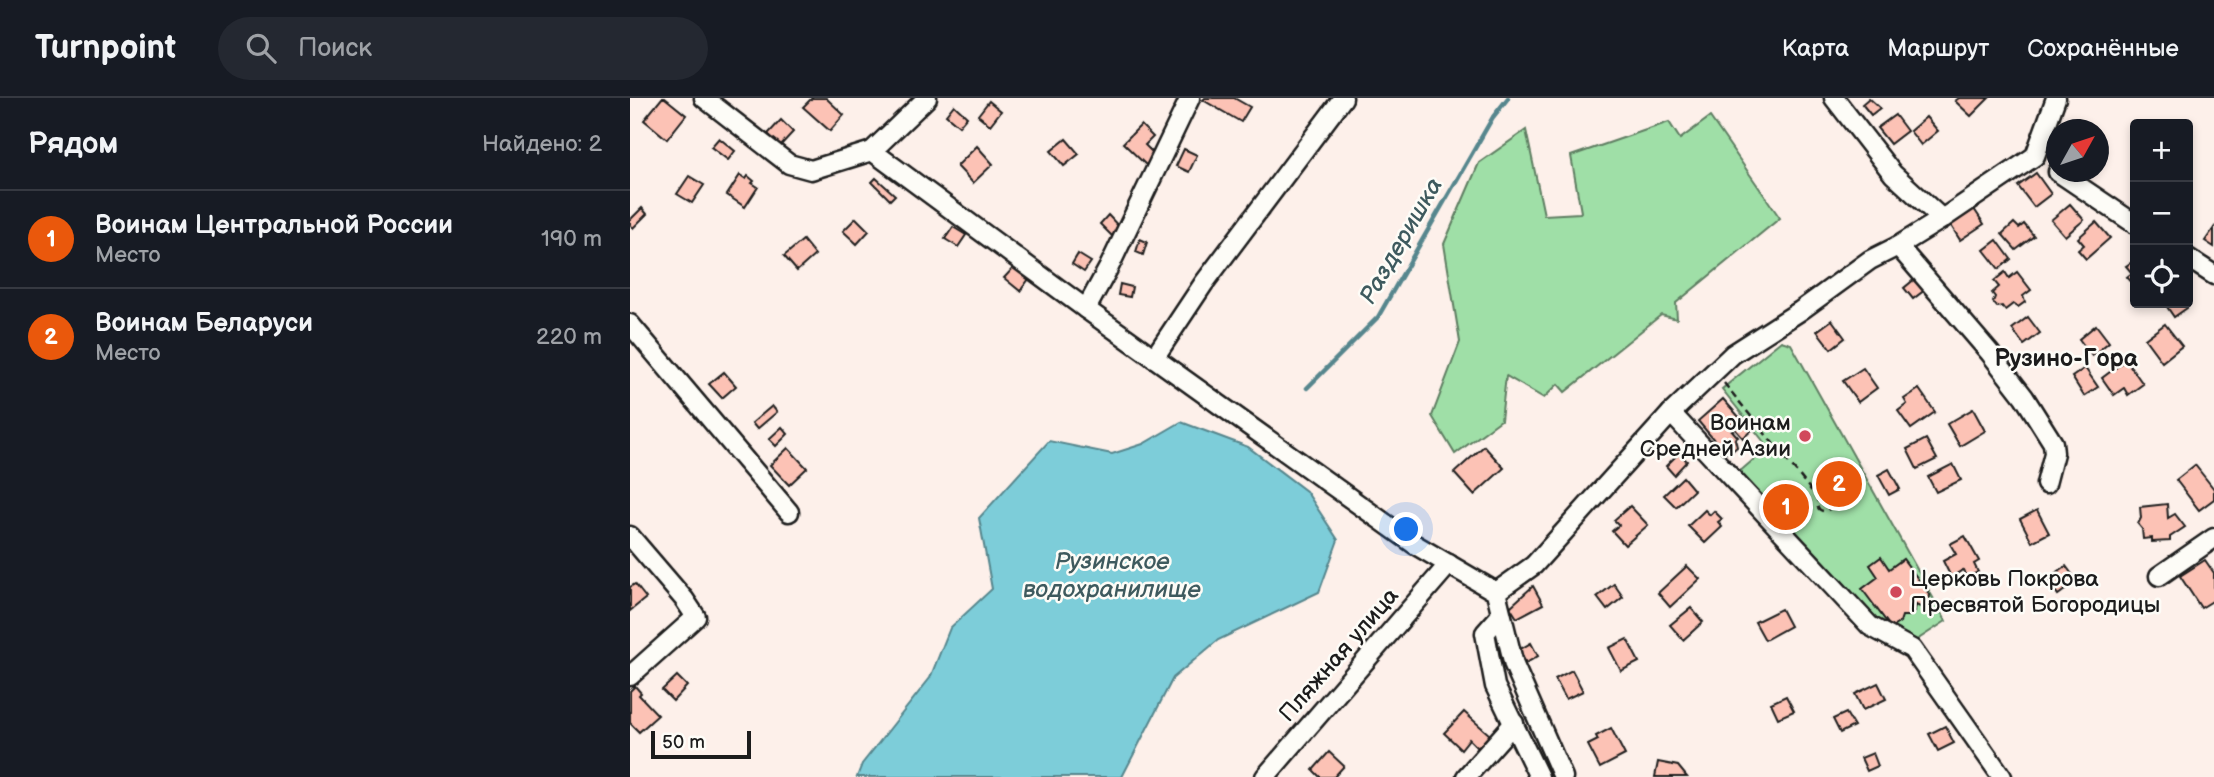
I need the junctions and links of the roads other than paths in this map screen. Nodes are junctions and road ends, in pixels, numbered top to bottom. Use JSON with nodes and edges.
{"nodes":[{"id":1,"x":704,"y":98,"type":"edge"},
{"id":2,"x":927,"y":98,"type":"edge"},
{"id":3,"x":1190,"y":98,"type":"edge"},
{"id":4,"x":1343,"y":98,"type":"edge"},
{"id":5,"x":1834,"y":98,"type":"edge"},
{"id":6,"x":2056,"y":98,"type":"edge"},
{"id":7,"x":872,"y":151,"type":"junction"},
{"id":8,"x":2035,"y":156,"type":"junction"},
{"id":9,"x":2046,"y":164,"type":"edge"},
{"id":10,"x":2074,"y":182,"type":"edge"},
{"id":11,"x":1942,"y":219,"type":"junction"},
{"id":12,"x":2130,"y":220,"type":"edge"},
{"id":13,"x":1898,"y":246,"type":"junction"},
{"id":14,"x":2193,"y":261,"type":"edge"},
{"id":15,"x":2214,"y":275,"type":"edge"},
{"id":16,"x":1086,"y":309,"type":"junction"},
{"id":17,"x":630,"y":324,"type":"edge"},
{"id":18,"x":1154,"y":358,"type":"junction"},
{"id":19,"x":1671,"y":413,"type":"junction"},
{"id":20,"x":2046,"y":484,"type":"dead end"},
{"id":21,"x":789,"y":512,"type":"dead end"},
{"id":22,"x":630,"y":536,"type":"edge"},
{"id":23,"x":2214,"y":538,"type":"edge"},
{"id":24,"x":1449,"y":564,"type":"junction"},
{"id":25,"x":2160,"y":576,"type":"dead end"},
{"id":26,"x":1496,"y":592,"type":"junction"},
{"id":27,"x":1501,"y":615,"type":"junction"},
{"id":28,"x":630,"y":676,"type":"edge"},
{"id":29,"x":1514,"y":723,"type":"junction"},
{"id":30,"x":1265,"y":777,"type":"edge"},
{"id":31,"x":1466,"y":777,"type":"edge"},
{"id":32,"x":1539,"y":777,"type":"edge"},
{"id":33,"x":1563,"y":777,"type":"edge"},
{"id":34,"x":2002,"y":777,"type":"edge"}],
"edges":[{"from":1,"to":7,"type":"street"},
{"from":2,"to":7,"type":"street"},
{"from":3,"to":16,"type":"street"},
{"from":4,"to":18,"type":"street"},
{"from":5,"to":11,"type":"street"},
{"from":6,"to":8,"type":"street"},
{"from":7,"to":16,"type":"street"},
{"from":8,"to":9,"type":"street"},
{"from":8,"to":11,"type":"street"},
{"from":10,"to":12,"type":"street"},
{"from":11,"to":13,"type":"street"},
{"from":13,"to":19,"type":"street"},
{"from":13,"to":20,"type":"street"},
{"from":14,"to":15,"type":"street"},
{"from":16,"to":18,"type":"street"},
{"from":17,"to":21,"type":"street"},
{"from":18,"to":24,"type":"street"},
{"from":19,"to":26,"type":"street"},
{"from":19,"to":34,"type":"street"},
{"from":22,"to":28,"type":"street"},
{"from":23,"to":25,"type":"street"},
{"from":24,"to":26,"type":"street"},
{"from":24,"to":30,"type":"street","name":"Пляжная улица"},
{"from":26,"to":27,"type":"street"},
{"from":27,"to":29,"type":"street"},
{"from":27,"to":33,"type":"street"},
{"from":29,"to":31,"type":"street"},
{"from":29,"to":32,"type":"street"}]}
